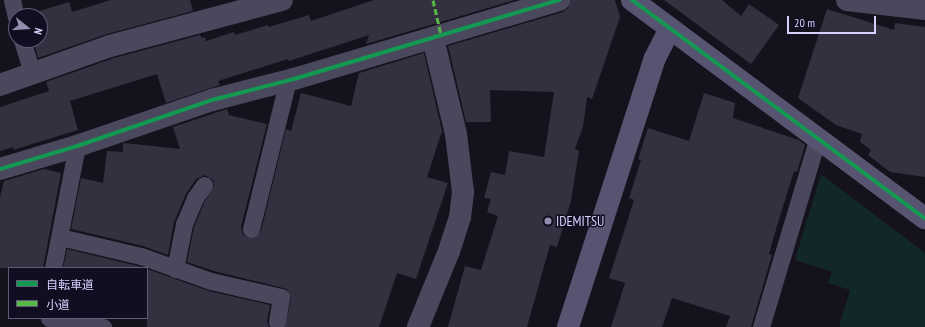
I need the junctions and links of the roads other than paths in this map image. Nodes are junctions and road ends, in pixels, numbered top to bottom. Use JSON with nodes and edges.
{"nodes":[{"id":1,"x":282,"y":0,"type":"edge"},
{"id":2,"x":559,"y":0,"type":"edge"},
{"id":3,"x":632,"y":0,"type":"edge"},
{"id":4,"x":847,"y":0,"type":"edge"},
{"id":5,"x":925,"y":9,"type":"edge"},
{"id":6,"x":670,"y":28,"type":"junction"},
{"id":7,"x":433,"y":38,"type":"junction"},
{"id":8,"x":24,"y":48,"type":"edge"},
{"id":9,"x":32,"y":73,"type":"junction"},
{"id":10,"x":288,"y":80,"type":"junction"},
{"id":11,"x":0,"y":85,"type":"edge"},
{"id":12,"x":818,"y":137,"type":"junction"},
{"id":13,"x":77,"y":146,"type":"junction"},
{"id":14,"x":0,"y":169,"type":"edge"},
{"id":15,"x":204,"y":185,"type":"dead end"},
{"id":16,"x":925,"y":218,"type":"edge"},
{"id":17,"x":251,"y":229,"type":"dead end"},
{"id":18,"x":60,"y":237,"type":"junction"},
{"id":19,"x":53,"y":267,"type":"edge"},
{"id":20,"x":175,"y":269,"type":"junction"},
{"id":21,"x":56,"y":319,"type":"edge"},
{"id":22,"x":277,"y":322,"type":"dead end"},
{"id":23,"x":103,"y":327,"type":"edge"},
{"id":24,"x":418,"y":327,"type":"edge"},
{"id":25,"x":568,"y":327,"type":"edge"},
{"id":26,"x":761,"y":327,"type":"edge"}],
"edges":[{"from":1,"to":9,"type":"street"},
{"from":2,"to":7,"type":"street"},
{"from":3,"to":6,"type":"street"},
{"from":4,"to":5,"type":"street"},
{"from":6,"to":12,"type":"street"},
{"from":6,"to":25,"type":"street"},
{"from":7,"to":10,"type":"street"},
{"from":7,"to":24,"type":"street"},
{"from":8,"to":9,"type":"lane"},
{"from":9,"to":11,"type":"street"},
{"from":10,"to":13,"type":"street"},
{"from":10,"to":17,"type":"lane"},
{"from":12,"to":16,"type":"street"},
{"from":12,"to":26,"type":"lane"},
{"from":13,"to":14,"type":"street"},
{"from":13,"to":18,"type":"lane"},
{"from":15,"to":20,"type":"lane"},
{"from":18,"to":19,"type":"lane"},
{"from":18,"to":20,"type":"lane"},
{"from":20,"to":22,"type":"lane"},
{"from":21,"to":23,"type":"lane"}]}
